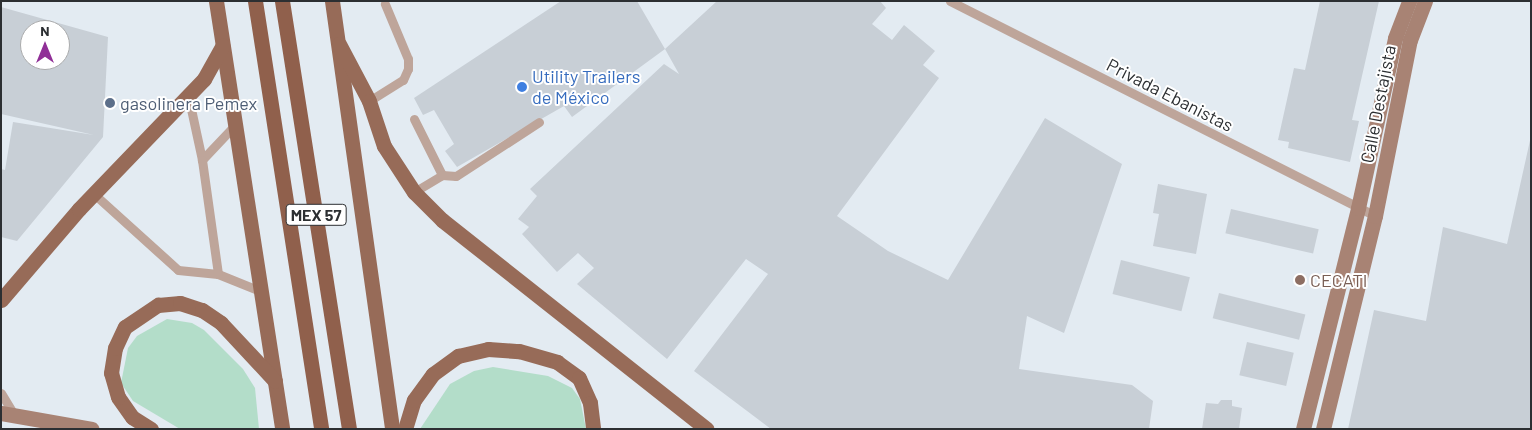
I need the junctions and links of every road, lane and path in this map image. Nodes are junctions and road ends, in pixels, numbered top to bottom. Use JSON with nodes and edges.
{"nodes":[{"id":1,"x":216,"y":1,"type":"edge"},
{"id":2,"x":254,"y":1,"type":"edge"},
{"id":3,"x":282,"y":1,"type":"edge"},
{"id":4,"x":332,"y":1,"type":"edge"},
{"id":5,"x":950,"y":1,"type":"edge"},
{"id":6,"x":1409,"y":1,"type":"edge"},
{"id":7,"x":1425,"y":1,"type":"edge"},
{"id":8,"x":385,"y":4,"type":"dead end"},
{"id":9,"x":339,"y":44,"type":"junction"},
{"id":10,"x":222,"y":46,"type":"junction"},
{"id":11,"x":188,"y":96,"type":"junction"},
{"id":12,"x":369,"y":101,"type":"junction"},
{"id":13,"x":414,"y":119,"type":"dead end"},
{"id":14,"x":539,"y":122,"type":"dead end"},
{"id":15,"x":234,"y":126,"type":"junction"},
{"id":16,"x":202,"y":160,"type":"junction"},
{"id":17,"x":442,"y":175,"type":"junction"},
{"id":18,"x":414,"y":192,"type":"junction"},
{"id":19,"x":94,"y":194,"type":"junction"},
{"id":20,"x":1358,"y":208,"type":"junction"},
{"id":21,"x":1375,"y":216,"type":"junction"},
{"id":22,"x":218,"y":274,"type":"junction"},
{"id":23,"x":260,"y":291,"type":"junction"},
{"id":24,"x":1,"y":300,"type":"edge"},
{"id":25,"x":275,"y":381,"type":"junction"},
{"id":26,"x":1,"y":393,"type":"edge"},
{"id":27,"x":8,"y":414,"type":"edge"},
{"id":28,"x":92,"y":429,"type":"edge"},
{"id":29,"x":151,"y":429,"type":"edge"},
{"id":30,"x":282,"y":429,"type":"edge"},
{"id":31,"x":321,"y":429,"type":"edge"},
{"id":32,"x":349,"y":429,"type":"edge"},
{"id":33,"x":392,"y":429,"type":"edge"},
{"id":34,"x":405,"y":429,"type":"edge"},
{"id":35,"x":593,"y":429,"type":"edge"},
{"id":36,"x":707,"y":429,"type":"edge"},
{"id":37,"x":1303,"y":429,"type":"edge"},
{"id":38,"x":1323,"y":429,"type":"edge"}],
"edges":[{"from":1,"to":10,"type":"main road"},
{"from":2,"to":31,"type":"highway","number":"MEX 57"},
{"from":3,"to":32,"type":"highway","number":"MEX 57"},
{"from":4,"to":9,"type":"main road"},
{"from":5,"to":20,"type":"lane","name":"Privada Ebanistas"},
{"from":6,"to":20,"type":"main road","name":"Calle Destajista"},
{"from":7,"to":21,"type":"main road","name":"Calle Destajista"},
{"from":8,"to":12,"type":"lane"},
{"from":9,"to":12,"type":"main road"},
{"from":9,"to":33,"type":"main road"},
{"from":10,"to":11,"type":"main road"},
{"from":10,"to":15,"type":"main road"},
{"from":11,"to":16,"type":"lane"},
{"from":11,"to":19,"type":"main road"},
{"from":12,"to":18,"type":"main road"},
{"from":13,"to":17,"type":"lane"},
{"from":14,"to":17,"type":"lane"},
{"from":15,"to":16,"type":"lane"},
{"from":15,"to":23,"type":"main road"},
{"from":16,"to":22,"type":"lane"},
{"from":17,"to":18,"type":"lane"},
{"from":18,"to":36,"type":"main road"},
{"from":19,"to":22,"type":"lane"},
{"from":19,"to":24,"type":"main road"},
{"from":20,"to":21,"type":"lane","name":"Privada Ebanistas"},
{"from":20,"to":37,"type":"main road","name":"Calle Destajista"},
{"from":21,"to":38,"type":"main road","name":"Calle Destajista"},
{"from":22,"to":23,"type":"lane"},
{"from":23,"to":25,"type":"main road"},
{"from":25,"to":29,"type":"main road"},
{"from":25,"to":30,"type":"main road"},
{"from":26,"to":27,"type":"lane"},
{"from":27,"to":28,"type":"main road"},
{"from":34,"to":35,"type":"main road"}]}
